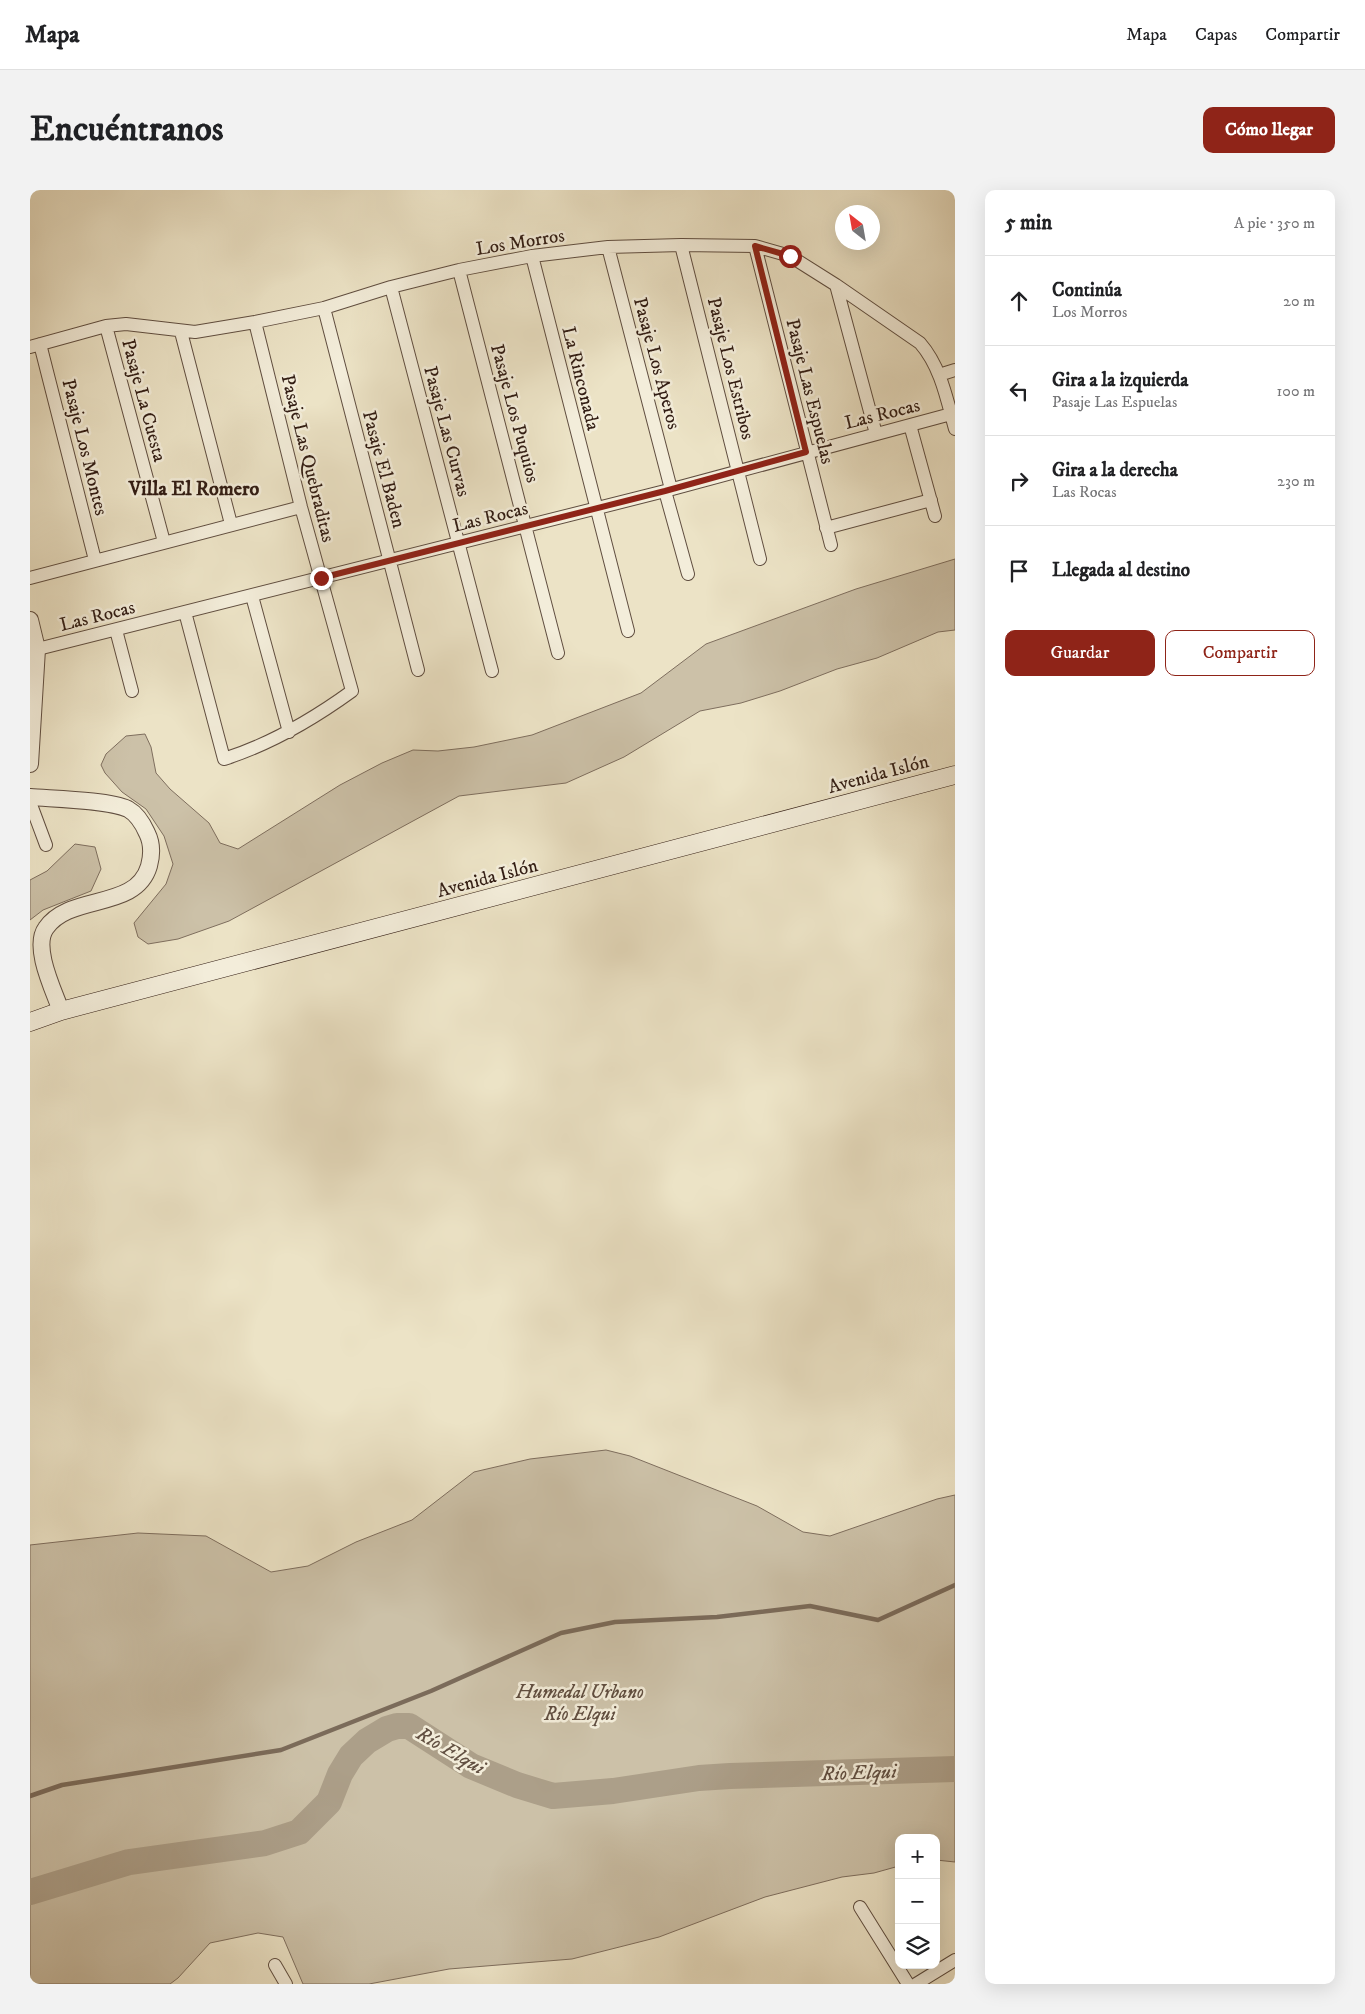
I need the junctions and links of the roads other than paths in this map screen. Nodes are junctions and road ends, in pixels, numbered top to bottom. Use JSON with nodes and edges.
{"nodes":[{"id":1,"x":680,"y":245,"type":"junction"},
{"id":2,"x":755,"y":246,"type":"junction"},
{"id":3,"x":608,"y":247,"type":"junction"},
{"id":4,"x":532,"y":256,"type":"junction"},
{"id":5,"x":459,"y":270,"type":"junction"},
{"id":6,"x":836,"y":285,"type":"junction"},
{"id":7,"x":391,"y":287,"type":"junction"},
{"id":8,"x":324,"y":308,"type":"junction"},
{"id":9,"x":255,"y":322,"type":"junction"},
{"id":10,"x":106,"y":326,"type":"junction"},
{"id":11,"x":181,"y":332,"type":"junction"},
{"id":12,"x":35,"y":346,"type":"edge"},
{"id":13,"x":955,"y":370,"type":"edge"},
{"id":14,"x":939,"y":375,"type":"junction"},
{"id":15,"x":951,"y":414,"type":"junction"},
{"id":16,"x":910,"y":425,"type":"junction"},
{"id":17,"x":955,"y":429,"type":"edge"},
{"id":18,"x":876,"y":434,"type":"junction"},
{"id":19,"x":806,"y":452,"type":"junction"},
{"id":20,"x":739,"y":471,"type":"junction"},
{"id":21,"x":668,"y":490,"type":"junction"},
{"id":22,"x":930,"y":500,"type":"junction"},
{"id":23,"x":301,"y":507,"type":"junction"},
{"id":24,"x":596,"y":508,"type":"junction"},
{"id":25,"x":935,"y":516,"type":"dead end"},
{"id":26,"x":231,"y":524,"type":"junction"},
{"id":27,"x":526,"y":526,"type":"junction"},
{"id":28,"x":826,"y":528,"type":"junction"},
{"id":29,"x":164,"y":542,"type":"junction"},
{"id":30,"x":458,"y":543,"type":"junction"},
{"id":31,"x":831,"y":545,"type":"dead end"},
{"id":32,"x":760,"y":559,"type":"dead end"},
{"id":33,"x":95,"y":560,"type":"junction"},
{"id":34,"x":390,"y":561,"type":"junction"},
{"id":35,"x":688,"y":574,"type":"dead end"},
{"id":36,"x":30,"y":578,"type":"edge"},
{"id":37,"x":321,"y":578,"type":"junction"},
{"id":38,"x":252,"y":596,"type":"junction"},
{"id":39,"x":185,"y":612,"type":"junction"},
{"id":40,"x":30,"y":620,"type":"edge"},
{"id":41,"x":116,"y":630,"type":"junction"},
{"id":42,"x":628,"y":631,"type":"dead end"},
{"id":43,"x":34,"y":650,"type":"edge"},
{"id":44,"x":558,"y":653,"type":"dead end"},
{"id":45,"x":418,"y":670,"type":"dead end"},
{"id":46,"x":492,"y":671,"type":"dead end"},
{"id":47,"x":132,"y":691,"type":"dead end"},
{"id":48,"x":289,"y":732,"type":"junction"},
{"id":49,"x":30,"y":764,"type":"edge"},
{"id":50,"x":955,"y":774,"type":"edge"},
{"id":51,"x":30,"y":797,"type":"edge"},
{"id":52,"x":30,"y":802,"type":"edge"},
{"id":53,"x":46,"y":845,"type":"dead end"},
{"id":54,"x":61,"y":1011,"type":"junction"},
{"id":55,"x":30,"y":1022,"type":"edge"},
{"id":56,"x":860,"y":1907,"type":"dead end"},
{"id":57,"x":955,"y":1960,"type":"edge"},
{"id":58,"x":276,"y":1965,"type":"dead end"},
{"id":59,"x":286,"y":1984,"type":"edge"},
{"id":60,"x":908,"y":1984,"type":"edge"},
{"id":61,"x":916,"y":1984,"type":"edge"}],
"edges":[{"from":1,"to":2,"type":"street","name":"Los Morros"},
{"from":1,"to":3,"type":"street","name":"Los Morros"},
{"from":1,"to":20,"type":"street","name":"Pasaje Los Estribos"},
{"from":2,"to":6,"type":"street","name":"Los Morros"},
{"from":2,"to":19,"type":"street","name":"Pasaje Las Espuelas"},
{"from":3,"to":4,"type":"street","name":"Los Morros"},
{"from":3,"to":21,"type":"street","name":"Pasaje Los Aperos"},
{"from":4,"to":5,"type":"street","name":"Los Morros"},
{"from":4,"to":24,"type":"street","name":"La Rinconada"},
{"from":5,"to":7,"type":"street","name":"Los Morros"},
{"from":5,"to":27,"type":"street","name":"Pasaje Los Puquios"},
{"from":6,"to":14,"type":"street","name":"Los Morros"},
{"from":6,"to":18,"type":"street"},
{"from":7,"to":8,"type":"street","name":"Los Morros"},
{"from":7,"to":30,"type":"street","name":"Pasaje Las Curvas"},
{"from":8,"to":9,"type":"street","name":"Los Morros"},
{"from":8,"to":34,"type":"street","name":"Pasaje El Baden"},
{"from":9,"to":11,"type":"street","name":"Los Morros"},
{"from":9,"to":23,"type":"street","name":"Pasaje Las Quebraditas"},
{"from":10,"to":11,"type":"street","name":"Los Morros"},
{"from":10,"to":12,"type":"street","name":"Los Morros"},
{"from":10,"to":29,"type":"street","name":"Pasaje La Cuesta"},
{"from":11,"to":26,"type":"street"},
{"from":12,"to":33,"type":"street","name":"Pasaje Los Montes"},
{"from":13,"to":14,"type":"street"},
{"from":14,"to":15,"type":"street","name":"Los Morros"},
{"from":15,"to":16,"type":"street","name":"Las Rocas"},
{"from":15,"to":17,"type":"street","name":"Los Morros"},
{"from":16,"to":18,"type":"street","name":"Las Rocas"},
{"from":16,"to":22,"type":"street"},
{"from":18,"to":19,"type":"street","name":"Las Rocas"},
{"from":19,"to":20,"type":"street","name":"Las Rocas"},
{"from":19,"to":28,"type":"street","name":"Pasaje Las Espuelas"},
{"from":20,"to":21,"type":"street","name":"Las Rocas"},
{"from":20,"to":32,"type":"street","name":"Pasaje Los Estribos"},
{"from":21,"to":24,"type":"street","name":"Las Rocas"},
{"from":21,"to":35,"type":"street","name":"Pasaje Los Aperos"},
{"from":22,"to":25,"type":"street"},
{"from":22,"to":28,"type":"street"},
{"from":23,"to":26,"type":"street"},
{"from":23,"to":37,"type":"street","name":"Pasaje Las Quebraditas"},
{"from":24,"to":27,"type":"street","name":"Las Rocas"},
{"from":24,"to":42,"type":"street","name":"La Rinconada"},
{"from":26,"to":29,"type":"street"},
{"from":27,"to":30,"type":"street","name":"Las Rocas"},
{"from":27,"to":44,"type":"street","name":"Pasaje Los Puquios"},
{"from":28,"to":31,"type":"street","name":"Pasaje Las Espuelas"},
{"from":29,"to":33,"type":"street"},
{"from":30,"to":34,"type":"street","name":"Las Rocas"},
{"from":30,"to":46,"type":"street","name":"Pasaje Las Curvas"},
{"from":33,"to":36,"type":"street"},
{"from":34,"to":37,"type":"street","name":"Las Rocas"},
{"from":34,"to":45,"type":"street","name":"Pasaje El Baden"},
{"from":37,"to":38,"type":"street","name":"Las Rocas"},
{"from":37,"to":48,"type":"street","name":"Pasaje Las Quebraditas"},
{"from":38,"to":39,"type":"street","name":"Las Rocas"},
{"from":38,"to":48,"type":"street"},
{"from":39,"to":41,"type":"street","name":"Las Rocas"},
{"from":39,"to":48,"type":"street","name":"Pasaje Las Quebraditas"},
{"from":40,"to":43,"type":"street"},
{"from":41,"to":43,"type":"street","name":"Las Rocas"},
{"from":41,"to":47,"type":"street"},
{"from":43,"to":49,"type":"street"},
{"from":50,"to":54,"type":"main road","name":"Avenida Islón"},
{"from":51,"to":54,"type":"street"},
{"from":52,"to":53,"type":"street"},
{"from":54,"to":55,"type":"main road","name":"Avenida Islón"},
{"from":56,"to":60,"type":"street"},
{"from":57,"to":61,"type":"street"},
{"from":58,"to":59,"type":"street"}]}
